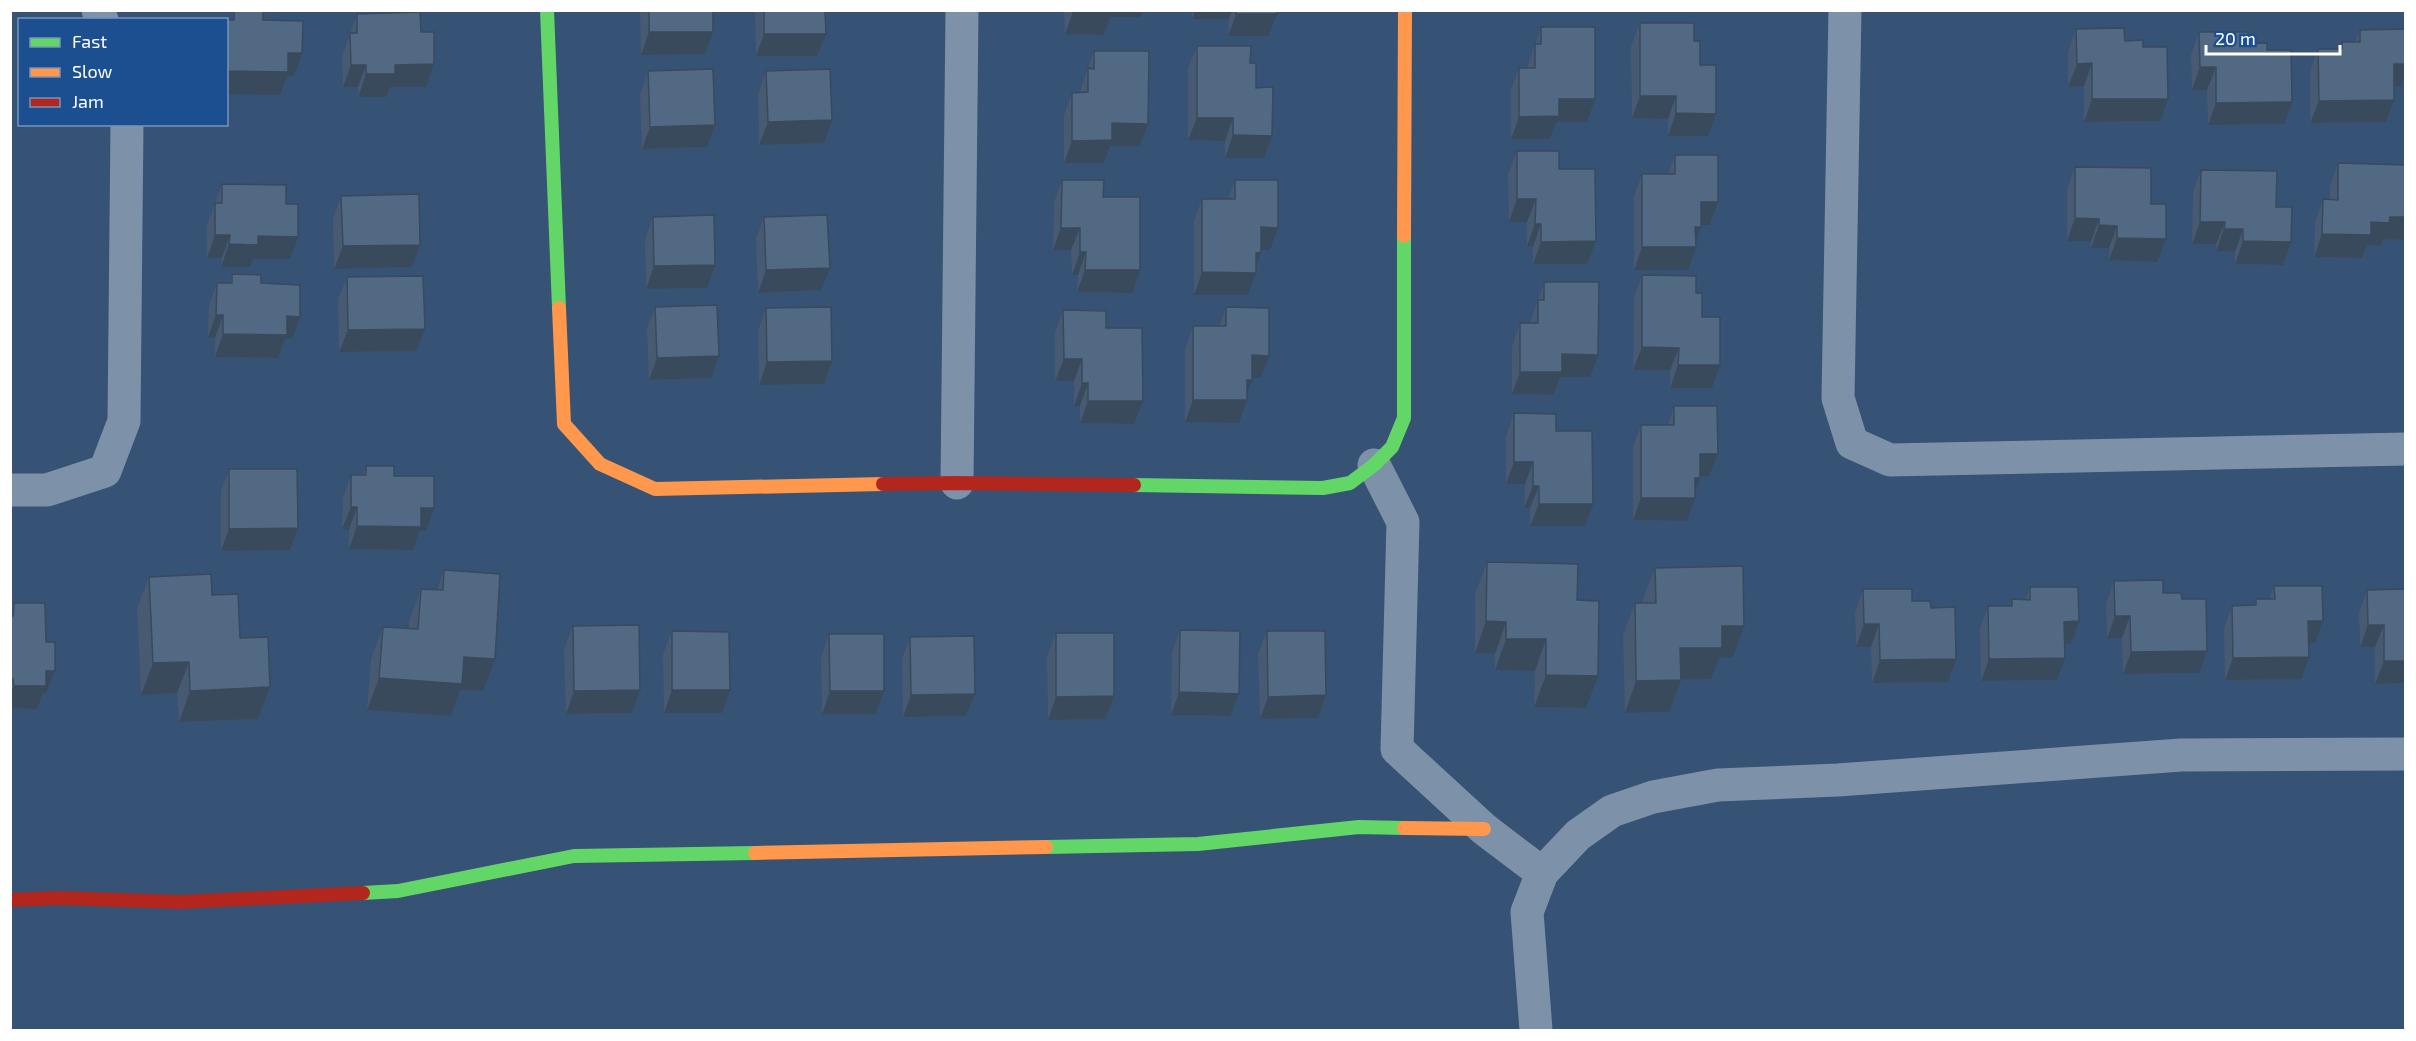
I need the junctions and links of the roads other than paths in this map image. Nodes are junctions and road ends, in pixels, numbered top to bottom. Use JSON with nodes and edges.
{"nodes":[{"id":1,"x":547,"y":10,"type":"edge"},
{"id":2,"x":962,"y":10,"type":"edge"},
{"id":3,"x":1405,"y":10,"type":"edge"},
{"id":4,"x":1845,"y":10,"type":"edge"},
{"id":5,"x":127,"y":126,"type":"edge"},
{"id":6,"x":2406,"y":449,"type":"edge"},
{"id":7,"x":1374,"y":465,"type":"junction"},
{"id":8,"x":957,"y":483,"type":"junction"},
{"id":9,"x":10,"y":490,"type":"edge"},
{"id":10,"x":2406,"y":754,"type":"edge"},
{"id":11,"x":1484,"y":829,"type":"junction"},
{"id":12,"x":1542,"y":873,"type":"junction"},
{"id":13,"x":10,"y":900,"type":"edge"},
{"id":14,"x":1536,"y":1030,"type":"edge"}],
"edges":[{"from":1,"to":8,"type":"street"},
{"from":2,"to":8,"type":"street"},
{"from":3,"to":7,"type":"street"},
{"from":4,"to":6,"type":"street"},
{"from":5,"to":9,"type":"street"},
{"from":7,"to":8,"type":"street"},
{"from":7,"to":11,"type":"street"},
{"from":10,"to":12,"type":"street"},
{"from":11,"to":12,"type":"street"},
{"from":11,"to":13,"type":"street"},
{"from":12,"to":14,"type":"street"}]}
